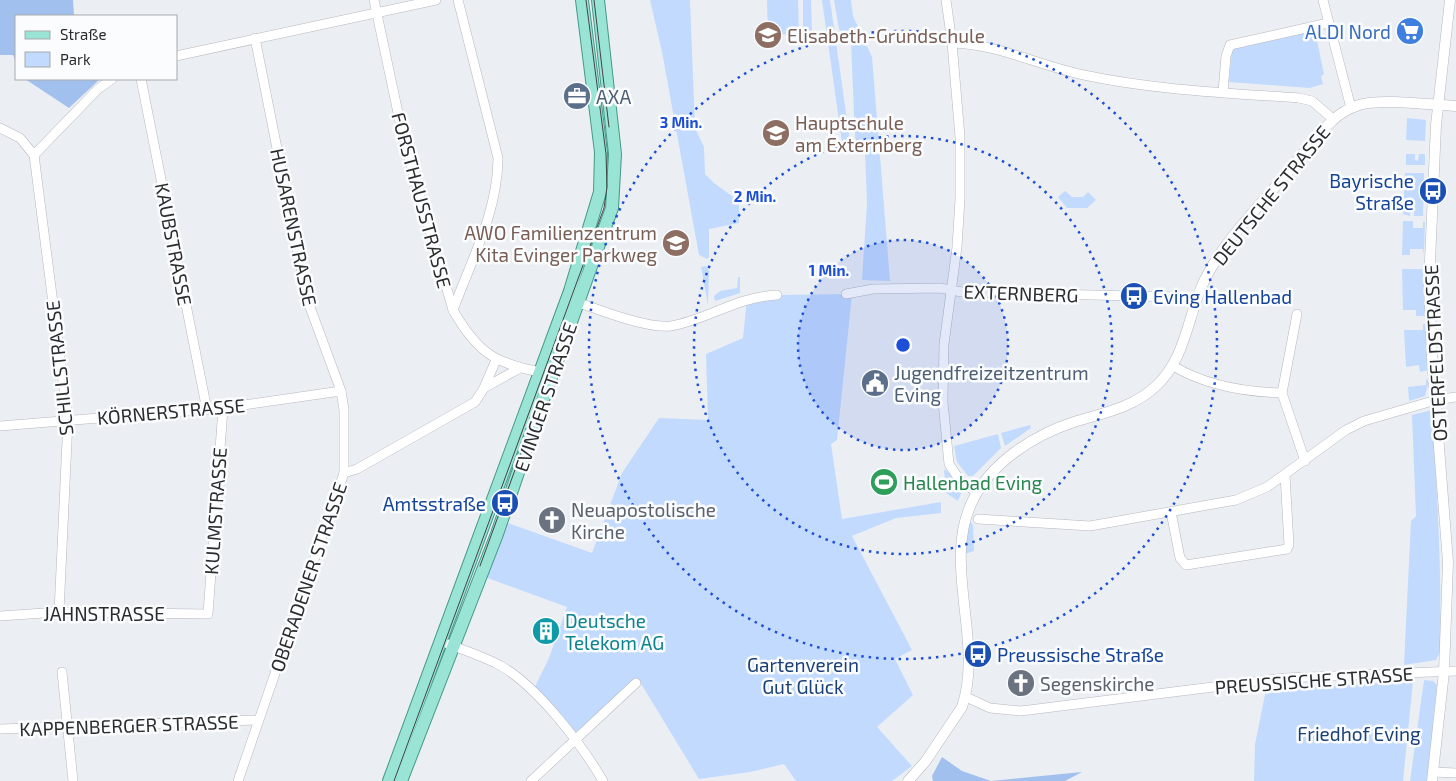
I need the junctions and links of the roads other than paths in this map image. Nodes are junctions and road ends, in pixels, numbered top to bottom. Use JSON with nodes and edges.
{"nodes":[{"id":1,"x":374,"y":0,"type":"edge"},
{"id":2,"x":436,"y":0,"type":"edge"},
{"id":3,"x":458,"y":0,"type":"edge"},
{"id":4,"x":582,"y":0,"type":"edge"},
{"id":5,"x":598,"y":0,"type":"edge"},
{"id":6,"x":946,"y":0,"type":"edge"},
{"id":7,"x":1323,"y":0,"type":"edge"},
{"id":8,"x":1450,"y":0,"type":"edge"},
{"id":9,"x":376,"y":11,"type":"junction"},
{"id":10,"x":1328,"y":23,"type":"junction"},
{"id":11,"x":255,"y":38,"type":"junction"},
{"id":12,"x":952,"y":43,"type":"junction"},
{"id":13,"x":178,"y":56,"type":"edge"},
{"id":14,"x":111,"y":80,"type":"edge"},
{"id":15,"x":141,"y":80,"type":"edge"},
{"id":16,"x":1223,"y":92,"type":"junction"},
{"id":17,"x":1439,"y":105,"type":"junction"},
{"id":18,"x":1456,"y":106,"type":"edge"},
{"id":19,"x":1351,"y":108,"type":"junction"},
{"id":20,"x":1333,"y":119,"type":"junction"},
{"id":21,"x":0,"y":128,"type":"edge"},
{"id":22,"x":34,"y":155,"type":"junction"},
{"id":23,"x":952,"y":290,"type":"junction"},
{"id":24,"x":846,"y":294,"type":"dead end"},
{"id":25,"x":777,"y":295,"type":"dead end"},
{"id":26,"x":572,"y":300,"type":"junction"},
{"id":27,"x":1196,"y":301,"type":"junction"},
{"id":28,"x":453,"y":310,"type":"junction"},
{"id":29,"x":1297,"y":314,"type":"dead end"},
{"id":30,"x":496,"y":360,"type":"junction"},
{"id":31,"x":1173,"y":366,"type":"junction"},
{"id":32,"x":520,"y":368,"type":"junction"},
{"id":33,"x":539,"y":372,"type":"junction"},
{"id":34,"x":553,"y":375,"type":"junction"},
{"id":35,"x":484,"y":388,"type":"junction"},
{"id":36,"x":341,"y":391,"type":"junction"},
{"id":37,"x":1282,"y":393,"type":"junction"},
{"id":38,"x":1456,"y":397,"type":"edge"},
{"id":39,"x":1436,"y":400,"type":"junction"},
{"id":40,"x":223,"y":408,"type":"junction"},
{"id":41,"x":207,"y":410,"type":"junction"},
{"id":42,"x":68,"y":420,"type":"junction"},
{"id":43,"x":0,"y":426,"type":"edge"},
{"id":44,"x":1305,"y":460,"type":"junction"},
{"id":45,"x":344,"y":473,"type":"junction"},
{"id":46,"x":1285,"y":474,"type":"junction"},
{"id":47,"x":977,"y":493,"type":"junction"},
{"id":48,"x":1171,"y":512,"type":"junction"},
{"id":49,"x":978,"y":519,"type":"dead end"},
{"id":50,"x":59,"y":612,"type":"junction"},
{"id":51,"x":208,"y":614,"type":"joint"},
{"id":52,"x":0,"y":616,"type":"edge"},
{"id":53,"x":447,"y":644,"type":"junction"},
{"id":54,"x":1456,"y":671,"type":"edge"},
{"id":55,"x":62,"y":672,"type":"dead end"},
{"id":56,"x":1444,"y":672,"type":"junction"},
{"id":57,"x":636,"y":683,"type":"dead end"},
{"id":58,"x":966,"y":697,"type":"junction"},
{"id":59,"x":258,"y":720,"type":"junction"},
{"id":60,"x":67,"y":726,"type":"junction"},
{"id":61,"x":0,"y":729,"type":"edge"},
{"id":62,"x":575,"y":739,"type":"junction"},
{"id":63,"x":1456,"y":773,"type":"edge"},
{"id":64,"x":1432,"y":776,"type":"edge"},
{"id":65,"x":73,"y":781,"type":"edge"},
{"id":66,"x":238,"y":781,"type":"edge"},
{"id":67,"x":389,"y":781,"type":"edge"},
{"id":68,"x":401,"y":781,"type":"edge"},
{"id":69,"x":530,"y":781,"type":"edge"},
{"id":70,"x":603,"y":781,"type":"edge"},
{"id":71,"x":908,"y":781,"type":"edge"}],
"edges":[{"from":1,"to":9,"type":"street","name":"FORSTHAUSSTRASSE"},
{"from":2,"to":9,"type":"street"},
{"from":3,"to":28,"type":"street"},
{"from":4,"to":26,"type":"main road","name":"EVINGER STRASSE"},
{"from":5,"to":26,"type":"main road","name":"EVINGER STRASSE"},
{"from":6,"to":12,"type":"street"},
{"from":7,"to":10,"type":"street"},
{"from":8,"to":17,"type":"street","name":"OSTERFELDSTRASSE"},
{"from":9,"to":11,"type":"street"},
{"from":9,"to":28,"type":"street","name":"FORSTHAUSSTRASSE"},
{"from":10,"to":16,"type":"street"},
{"from":10,"to":19,"type":"street"},
{"from":11,"to":13,"type":"street"},
{"from":11,"to":36,"type":"street","name":"HUSARENSTRASSE"},
{"from":12,"to":16,"type":"street"},
{"from":12,"to":23,"type":"street"},
{"from":14,"to":22,"type":"street"},
{"from":15,"to":41,"type":"street","name":"KAUBSTRASSE"},
{"from":16,"to":20,"type":"street"},
{"from":17,"to":18,"type":"street"},
{"from":17,"to":19,"type":"street"},
{"from":17,"to":39,"type":"street","name":"OSTERFELDSTRASSE"},
{"from":19,"to":20,"type":"street","name":"DEUTSCHE STRASSE"},
{"from":20,"to":27,"type":"street","name":"DEUTSCHE STRASSE"},
{"from":21,"to":22,"type":"street"},
{"from":22,"to":42,"type":"street","name":"SCHILLSTRASSE"},
{"from":23,"to":24,"type":"street","name":"EXTERNBERG"},
{"from":23,"to":27,"type":"street","name":"EXTERNBERG"},
{"from":23,"to":47,"type":"street"},
{"from":25,"to":26,"type":"street"},
{"from":26,"to":33,"type":"main road","name":"EVINGER STRASSE"},
{"from":26,"to":34,"type":"main road","name":"EVINGER STRASSE"},
{"from":27,"to":31,"type":"street","name":"DEUTSCHE STRASSE"},
{"from":28,"to":30,"type":"street","name":"FORSTHAUSSTRASSE"},
{"from":29,"to":37,"type":"street"},
{"from":30,"to":32,"type":"street","name":"FORSTHAUSSTRASSE"},
{"from":30,"to":35,"type":"street","name":"OBERADENER STRASSE"},
{"from":31,"to":37,"type":"street"},
{"from":31,"to":47,"type":"street","name":"DEUTSCHE STRASSE"},
{"from":32,"to":33,"type":"street"},
{"from":32,"to":35,"type":"street","name":"OBERADENER STRASSE"},
{"from":33,"to":34,"type":"street"},
{"from":33,"to":53,"type":"main road","name":"EVINGER STRASSE"},
{"from":34,"to":53,"type":"main road","name":"EVINGER STRASSE"},
{"from":35,"to":45,"type":"street","name":"OBERADENER STRASSE"},
{"from":36,"to":40,"type":"street","name":"KÖRNERSTRASSE"},
{"from":36,"to":45,"type":"street","name":"HUSARENSTRASSE"},
{"from":37,"to":44,"type":"street"},
{"from":38,"to":39,"type":"street"},
{"from":39,"to":44,"type":"street"},
{"from":39,"to":56,"type":"street","name":"OSTERFELDSTRASSE"},
{"from":40,"to":41,"type":"street","name":"KÖRNERSTRASSE"},
{"from":40,"to":51,"type":"street","name":"KULMSTRASSE"},
{"from":41,"to":42,"type":"street","name":"KÖRNERSTRASSE"},
{"from":42,"to":43,"type":"street","name":"KÖRNERSTRASSE"},
{"from":42,"to":50,"type":"street","name":"SCHILLSTRASSE"},
{"from":44,"to":46,"type":"street"},
{"from":45,"to":59,"type":"street","name":"OBERADENER STRASSE"},
{"from":46,"to":48,"type":"street"},
{"from":46,"to":48,"type":"street"},
{"from":47,"to":58,"type":"street","name":"DEUTSCHE STRASSE"},
{"from":48,"to":49,"type":"street"},
{"from":50,"to":51,"type":"street","name":"JAHNSTRASSE"},
{"from":50,"to":52,"type":"street","name":"JAHNSTRASSE"},
{"from":53,"to":62,"type":"street"},
{"from":53,"to":67,"type":"main road","name":"EVINGER STRASSE"},
{"from":53,"to":68,"type":"main road","name":"EVINGER STRASSE"},
{"from":54,"to":56,"type":"street","name":"PREUSSISCHE STRASSE"},
{"from":55,"to":60,"type":"street"},
{"from":56,"to":58,"type":"street","name":"PREUSSISCHE STRASSE"},
{"from":56,"to":64,"type":"street","name":"OSTERFELDSTRASSE"},
{"from":57,"to":62,"type":"street"},
{"from":58,"to":71,"type":"street","name":"DEUTSCHE STRASSE"},
{"from":59,"to":60,"type":"street","name":"KAPPENBERGER STRASSE"},
{"from":59,"to":66,"type":"street","name":"OBERADENER STRASSE"},
{"from":60,"to":61,"type":"street","name":"KAPPENBERGER STRASSE"},
{"from":60,"to":65,"type":"street"},
{"from":62,"to":69,"type":"street"},
{"from":62,"to":70,"type":"street"},
{"from":63,"to":64,"type":"street"}]}
